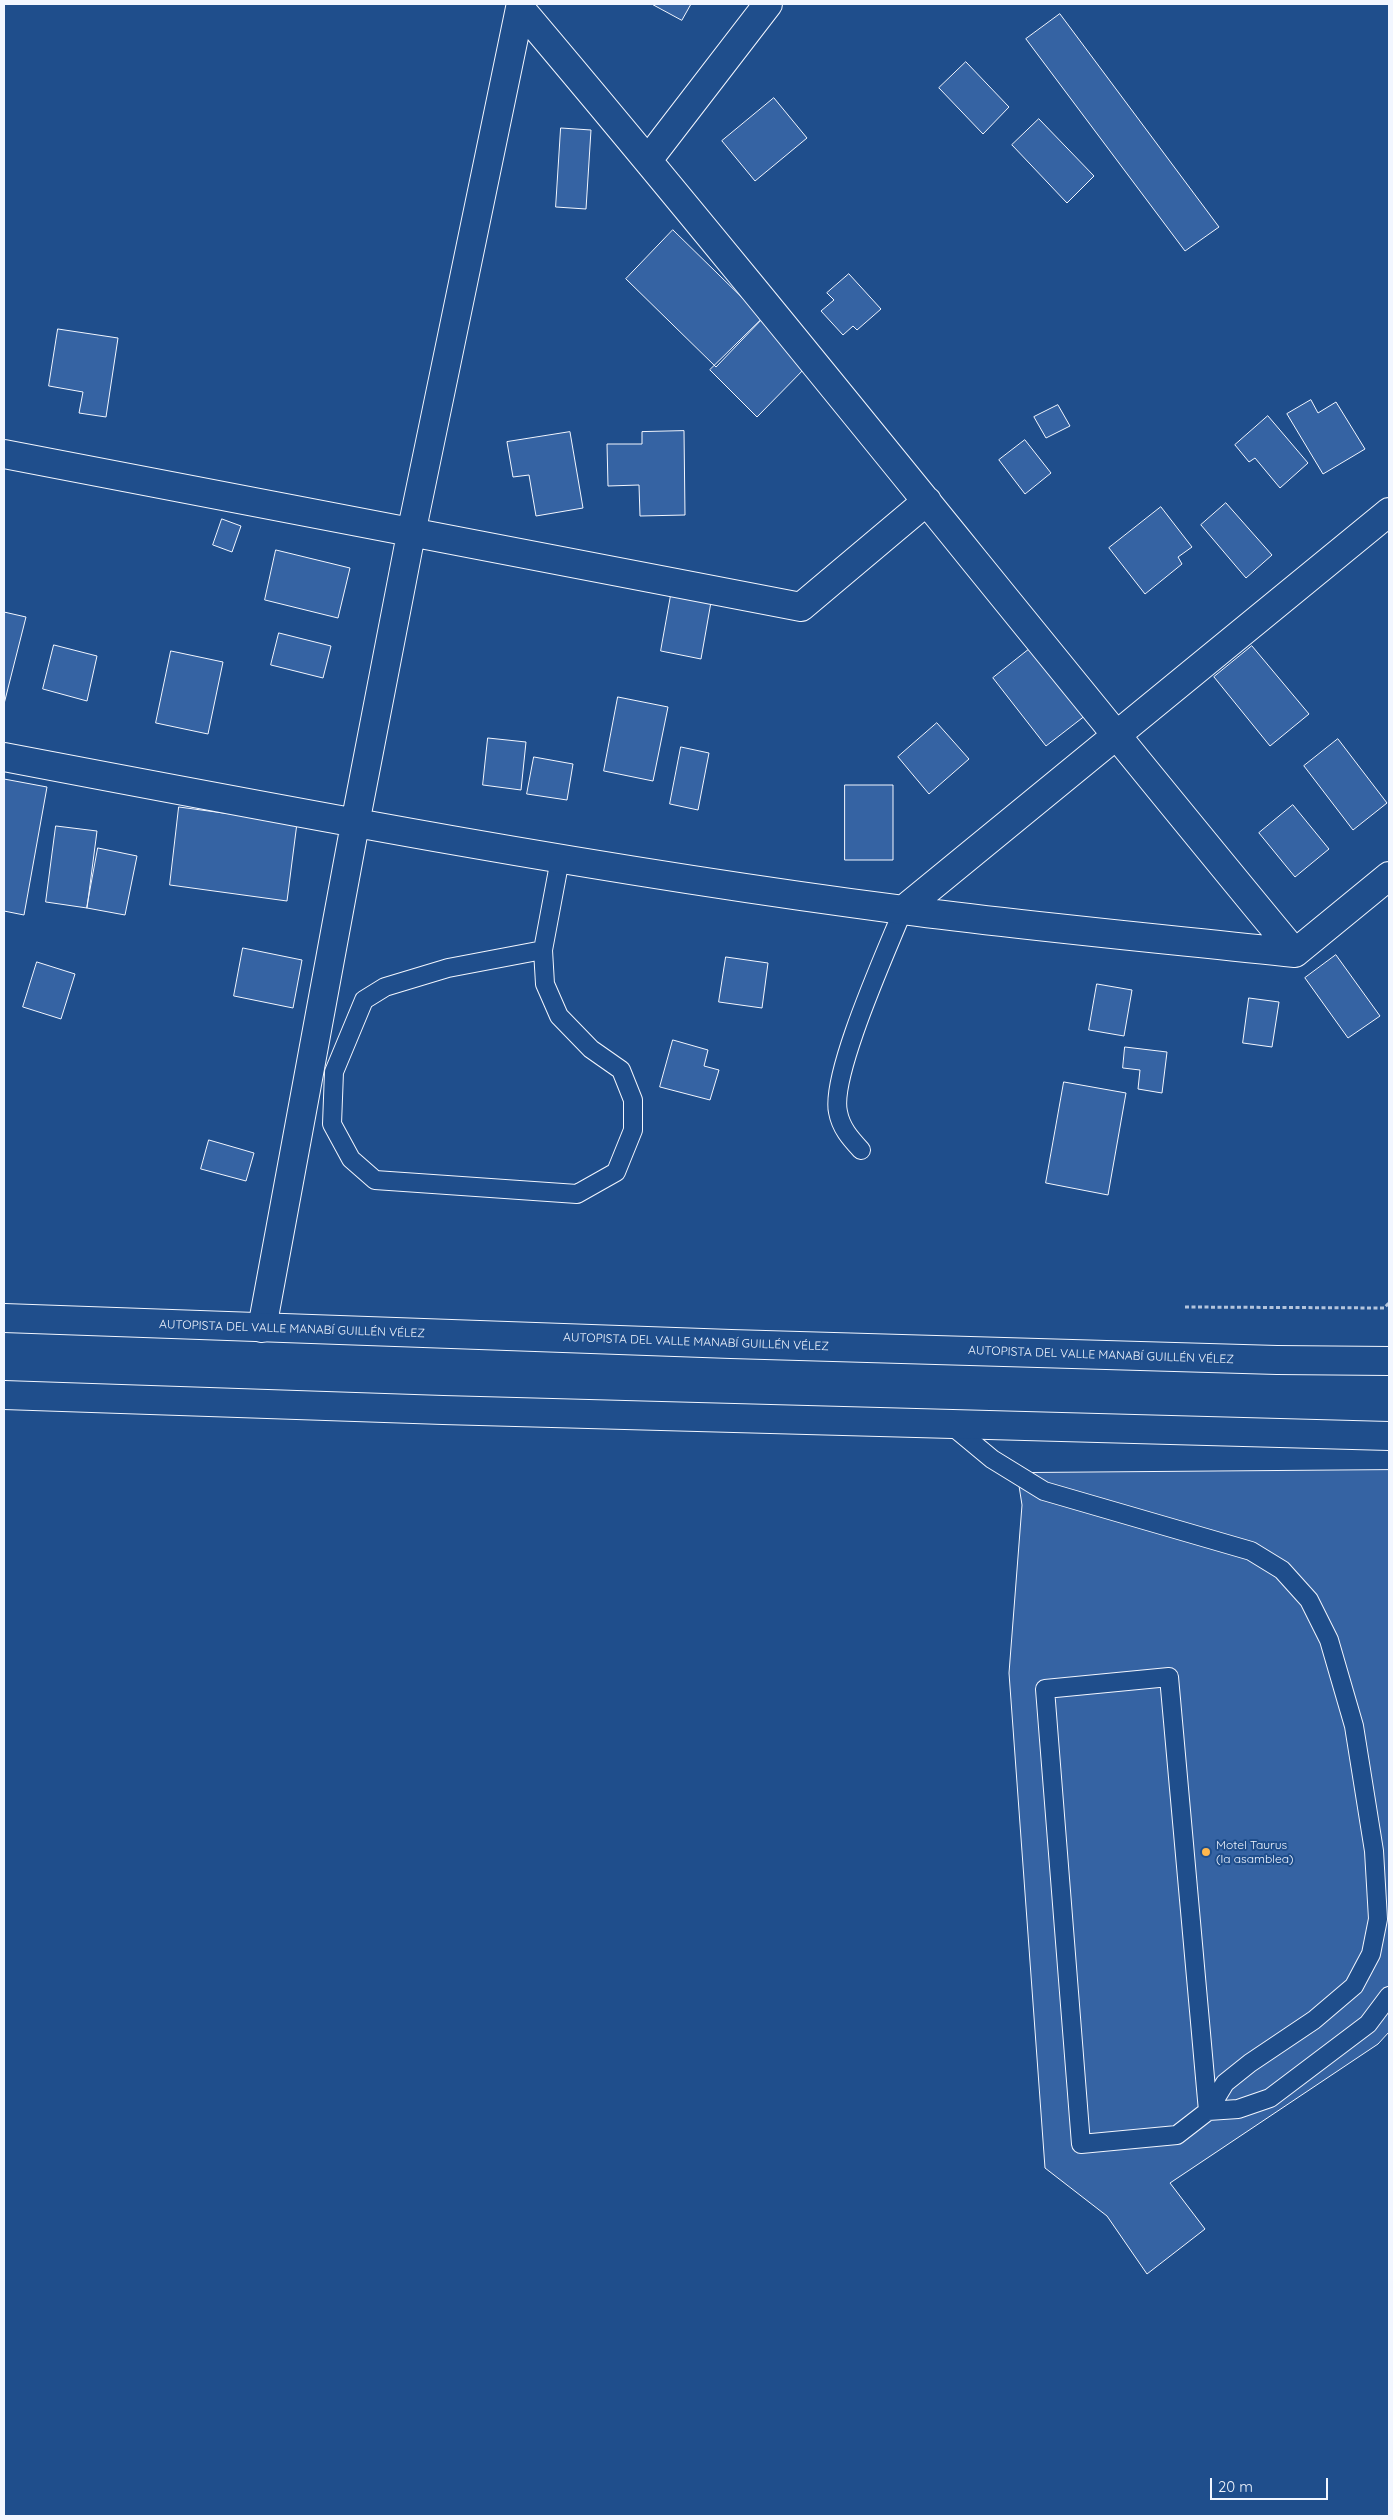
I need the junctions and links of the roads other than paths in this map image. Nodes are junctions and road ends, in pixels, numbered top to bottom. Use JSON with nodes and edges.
{"nodes":[{"id":1,"x":768,"y":4,"type":"edge"},
{"id":2,"x":520,"y":6,"type":"edge"},
{"id":3,"x":648,"y":160,"type":"junction"},
{"id":4,"x":4,"y":454,"type":"edge"},
{"id":5,"x":927,"y":501,"type":"junction"},
{"id":6,"x":1389,"y":512,"type":"edge"},
{"id":7,"x":411,"y":534,"type":"junction"},
{"id":8,"x":1115,"y":736,"type":"junction"},
{"id":9,"x":4,"y":757,"type":"edge"},
{"id":10,"x":355,"y":824,"type":"junction"},
{"id":11,"x":560,"y":859,"type":"junction"},
{"id":12,"x":1389,"y":876,"type":"edge"},
{"id":13,"x":903,"y":910,"type":"junction"},
{"id":14,"x":543,"y":950,"type":"junction"},
{"id":15,"x":1295,"y":953,"type":"junction"},
{"id":16,"x":861,"y":1150,"type":"dead end"},
{"id":17,"x":4,"y":1318,"type":"edge"},
{"id":18,"x":262,"y":1328,"type":"junction"},
{"id":19,"x":1389,"y":1361,"type":"edge"},
{"id":20,"x":4,"y":1395,"type":"edge"},
{"id":21,"x":951,"y":1425,"type":"junction"},
{"id":22,"x":1389,"y":1436,"type":"edge"},
{"id":23,"x":1389,"y":1996,"type":"edge"},
{"id":24,"x":1208,"y":2111,"type":"junction"}],
"edges":[{"from":1,"to":3,"type":"street"},
{"from":2,"to":3,"type":"street"},
{"from":2,"to":7,"type":"street"},
{"from":3,"to":5,"type":"street"},
{"from":4,"to":7,"type":"street"},
{"from":5,"to":7,"type":"street"},
{"from":5,"to":8,"type":"street"},
{"from":6,"to":8,"type":"street"},
{"from":7,"to":10,"type":"street"},
{"from":8,"to":13,"type":"street"},
{"from":8,"to":15,"type":"street"},
{"from":9,"to":10,"type":"street"},
{"from":10,"to":11,"type":"street"},
{"from":10,"to":18,"type":"street"},
{"from":11,"to":13,"type":"street"},
{"from":11,"to":14,"type":"lane"},
{"from":12,"to":15,"type":"street"},
{"from":13,"to":15,"type":"street"},
{"from":13,"to":16,"type":"lane"},
{"from":14,"to":14,"type":"lane"},
{"from":17,"to":18,"type":"street","name":"AUTOPISTA DEL VALLE MANABÍ GUILLÉN VÉLEZ"},
{"from":18,"to":19,"type":"street","name":"AUTOPISTA DEL VALLE MANABÍ GUILLÉN VÉLEZ"},
{"from":20,"to":21,"type":"street"},
{"from":21,"to":22,"type":"street"},
{"from":21,"to":24,"type":"lane"},
{"from":23,"to":24,"type":"lane"},
{"from":24,"to":24,"type":"lane"}]}
